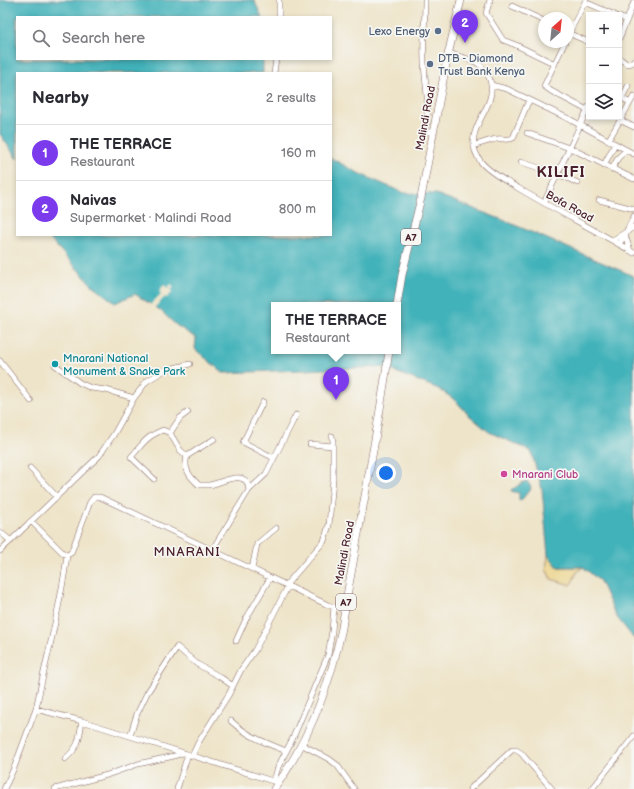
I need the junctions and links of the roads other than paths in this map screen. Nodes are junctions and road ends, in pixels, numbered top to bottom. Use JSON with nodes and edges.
{"nodes":[{"id":1,"x":279,"y":0,"type":"edge"},
{"id":2,"x":425,"y":0,"type":"edge"},
{"id":3,"x":461,"y":0,"type":"edge"},
{"id":4,"x":490,"y":0,"type":"edge"},
{"id":5,"x":586,"y":1,"type":"edge"},
{"id":6,"x":633,"y":1,"type":"edge"},
{"id":7,"x":512,"y":6,"type":"dead end"},
{"id":8,"x":609,"y":12,"type":"edge"},
{"id":9,"x":279,"y":16,"type":"edge"},
{"id":10,"x":538,"y":18,"type":"edge"},
{"id":11,"x":622,"y":18,"type":"edge"},
{"id":12,"x":627,"y":20,"type":"junction"},
{"id":13,"x":574,"y":23,"type":"edge"},
{"id":14,"x":622,"y":32,"type":"edge"},
{"id":15,"x":574,"y":36,"type":"edge"},
{"id":16,"x":586,"y":41,"type":"edge"},
{"id":17,"x":562,"y":48,"type":"edge"},
{"id":18,"x":448,"y":56,"type":"junction"},
{"id":19,"x":622,"y":60,"type":"edge"},
{"id":20,"x":634,"y":60,"type":"edge"},
{"id":21,"x":276,"y":62,"type":"edge"},
{"id":22,"x":555,"y":64,"type":"junction"},
{"id":23,"x":274,"y":72,"type":"edge"},
{"id":24,"x":491,"y":85,"type":"junction"},
{"id":25,"x":628,"y":86,"type":"dead end"},
{"id":26,"x":529,"y":100,"type":"junction"},
{"id":27,"x":632,"y":100,"type":"edge"},
{"id":28,"x":586,"y":107,"type":"edge"},
{"id":29,"x":586,"y":112,"type":"edge"},
{"id":30,"x":622,"y":117,"type":"edge"},
{"id":31,"x":620,"y":120,"type":"joint"},
{"id":32,"x":580,"y":124,"type":"junction"},
{"id":33,"x":634,"y":128,"type":"edge"},
{"id":34,"x":433,"y":132,"type":"junction"},
{"id":35,"x":527,"y":133,"type":"dead end"},
{"id":36,"x":608,"y":141,"type":"junction"},
{"id":37,"x":615,"y":144,"type":"junction"},
{"id":38,"x":475,"y":146,"type":"junction"},
{"id":39,"x":569,"y":149,"type":"junction"},
{"id":40,"x":626,"y":150,"type":"junction"},
{"id":41,"x":634,"y":154,"type":"edge"},
{"id":42,"x":521,"y":162,"type":"dead end"},
{"id":43,"x":604,"y":165,"type":"junction"},
{"id":44,"x":612,"y":169,"type":"junction"},
{"id":45,"x":558,"y":174,"type":"junction"},
{"id":46,"x":634,"y":179,"type":"edge"},
{"id":47,"x":578,"y":183,"type":"dead end"},
{"id":48,"x":599,"y":200,"type":"dead end"},
{"id":49,"x":544,"y":203,"type":"junction"},
{"id":50,"x":634,"y":209,"type":"edge"},
{"id":51,"x":634,"y":216,"type":"edge"},
{"id":52,"x":628,"y":231,"type":"edge"},
{"id":53,"x":606,"y":238,"type":"junction"},
{"id":54,"x":613,"y":240,"type":"junction"},
{"id":55,"x":619,"y":244,"type":"junction"},
{"id":56,"x":632,"y":252,"type":"edge"},
{"id":57,"x":397,"y":302,"type":"edge"},
{"id":58,"x":389,"y":354,"type":"edge"},
{"id":59,"x":0,"y":361,"type":"edge"},
{"id":60,"x":190,"y":364,"type":"dead end"},
{"id":61,"x":55,"y":365,"type":"dead end"},
{"id":62,"x":134,"y":398,"type":"junction"},
{"id":63,"x":32,"y":401,"type":"dead end"},
{"id":64,"x":263,"y":402,"type":"dead end"},
{"id":65,"x":188,"y":412,"type":"dead end"},
{"id":66,"x":296,"y":415,"type":"dead end"},
{"id":67,"x":170,"y":433,"type":"junction"},
{"id":68,"x":332,"y":436,"type":"dead end"},
{"id":69,"x":214,"y":439,"type":"dead end"},
{"id":70,"x":310,"y":444,"type":"dead end"},
{"id":71,"x":333,"y":446,"type":"junction"},
{"id":72,"x":187,"y":456,"type":"junction"},
{"id":73,"x":274,"y":458,"type":"junction"},
{"id":74,"x":30,"y":468,"type":"dead end"},
{"id":75,"x":154,"y":479,"type":"dead end"},
{"id":76,"x":249,"y":490,"type":"junction"},
{"id":77,"x":57,"y":497,"type":"junction"},
{"id":78,"x":31,"y":521,"type":"junction"},
{"id":79,"x":276,"y":528,"type":"dead end"},
{"id":80,"x":0,"y":532,"type":"edge"},
{"id":81,"x":11,"y":541,"type":"junction"},
{"id":82,"x":212,"y":550,"type":"junction"},
{"id":83,"x":0,"y":551,"type":"edge"},
{"id":84,"x":67,"y":555,"type":"junction"},
{"id":85,"x":252,"y":569,"type":"junction"},
{"id":86,"x":270,"y":578,"type":"junction"},
{"id":87,"x":287,"y":586,"type":"junction"},
{"id":88,"x":334,"y":607,"type":"junction"},
{"id":89,"x":344,"y":610,"type":"junction"},
{"id":90,"x":236,"y":641,"type":"dead end"},
{"id":91,"x":233,"y":686,"type":"junction"},
{"id":92,"x":36,"y":709,"type":"junction"},
{"id":93,"x":82,"y":721,"type":"junction"},
{"id":94,"x":231,"y":721,"type":"dead end"},
{"id":95,"x":130,"y":736,"type":"junction"},
{"id":96,"x":634,"y":736,"type":"edge"},
{"id":97,"x":301,"y":744,"type":"junction"},
{"id":98,"x":286,"y":751,"type":"junction"},
{"id":99,"x":187,"y":754,"type":"junction"},
{"id":100,"x":65,"y":759,"type":"dead end"},
{"id":101,"x":348,"y":782,"type":"junction"},
{"id":102,"x":276,"y":784,"type":"edge"},
{"id":103,"x":4,"y":789,"type":"edge"},
{"id":104,"x":55,"y":789,"type":"edge"},
{"id":105,"x":177,"y":789,"type":"edge"},
{"id":106,"x":345,"y":789,"type":"edge"},
{"id":107,"x":354,"y":789,"type":"edge"},
{"id":108,"x":470,"y":789,"type":"edge"},
{"id":109,"x":552,"y":789,"type":"edge"},
{"id":110,"x":592,"y":789,"type":"edge"}],
"edges":[{"from":1,"to":9,"type":"street"},
{"from":2,"to":34,"type":"street"},
{"from":3,"to":18,"type":"highway","name":"Malindi Road","number":"A7"},
{"from":4,"to":22,"type":"street"},
{"from":5,"to":8,"type":"street"},
{"from":5,"to":13,"type":"street"},
{"from":6,"to":12,"type":"street"},
{"from":7,"to":10,"type":"street"},
{"from":11,"to":12,"type":"street"},
{"from":12,"to":14,"type":"street"},
{"from":15,"to":16,"type":"street"},
{"from":17,"to":22,"type":"street"},
{"from":18,"to":24,"type":"street"},
{"from":18,"to":34,"type":"highway","name":"Malindi Road","number":"A7"},
{"from":19,"to":20,"type":"street"},
{"from":21,"to":23,"type":"street"},
{"from":22,"to":28,"type":"street"},
{"from":24,"to":26,"type":"street"},
{"from":24,"to":38,"type":"street"},
{"from":25,"to":27,"type":"street"},
{"from":26,"to":32,"type":"street"},
{"from":26,"to":38,"type":"street"},
{"from":27,"to":30,"type":"street"},
{"from":29,"to":32,"type":"street"},
{"from":31,"to":33,"type":"street"},
{"from":31,"to":36,"type":"street"},
{"from":32,"to":36,"type":"street"},
{"from":32,"to":39,"type":"street"},
{"from":34,"to":57,"type":"highway","name":"Malindi Road","number":"A7"},
{"from":35,"to":39,"type":"street"},
{"from":36,"to":37,"type":"street"},
{"from":37,"to":40,"type":"street"},
{"from":37,"to":43,"type":"street"},
{"from":38,"to":49,"type":"street","name":"Bofa Road"},
{"from":39,"to":43,"type":"street"},
{"from":39,"to":45,"type":"street"},
{"from":40,"to":41,"type":"street"},
{"from":40,"to":44,"type":"street"},
{"from":42,"to":45,"type":"street"},
{"from":43,"to":44,"type":"street"},
{"from":44,"to":46,"type":"street"},
{"from":45,"to":47,"type":"street"},
{"from":45,"to":49,"type":"street"},
{"from":48,"to":50,"type":"street"},
{"from":49,"to":53,"type":"street","name":"Bofa Road"},
{"from":51,"to":52,"type":"street"},
{"from":52,"to":53,"type":"street"},
{"from":52,"to":54,"type":"street"},
{"from":52,"to":55,"type":"street"},
{"from":52,"to":56,"type":"street"},
{"from":53,"to":54,"type":"street","name":"Bofa Road"},
{"from":54,"to":55,"type":"street","name":"Bofa Road"},
{"from":55,"to":56,"type":"street","name":"Bofa Road"},
{"from":58,"to":89,"type":"highway","name":"Malindi Road","number":"A7"},
{"from":59,"to":63,"type":"street"},
{"from":60,"to":62,"type":"street"},
{"from":61,"to":62,"type":"street"},
{"from":62,"to":77,"type":"street"},
{"from":64,"to":73,"type":"street"},
{"from":65,"to":67,"type":"street"},
{"from":66,"to":73,"type":"street"},
{"from":67,"to":72,"type":"street"},
{"from":67,"to":75,"type":"street"},
{"from":68,"to":71,"type":"street"},
{"from":69,"to":72,"type":"street"},
{"from":70,"to":71,"type":"street"},
{"from":71,"to":87,"type":"street"},
{"from":72,"to":76,"type":"street"},
{"from":73,"to":76,"type":"street"},
{"from":74,"to":77,"type":"street"},
{"from":76,"to":82,"type":"street"},
{"from":77,"to":78,"type":"street"},
{"from":78,"to":81,"type":"street"},
{"from":78,"to":84,"type":"street"},
{"from":79,"to":85,"type":"street"},
{"from":80,"to":81,"type":"street"},
{"from":81,"to":83,"type":"street"},
{"from":82,"to":84,"type":"street"},
{"from":82,"to":85,"type":"street"},
{"from":84,"to":92,"type":"street"},
{"from":85,"to":86,"type":"street"},
{"from":86,"to":87,"type":"street"},
{"from":86,"to":90,"type":"street"},
{"from":87,"to":88,"type":"street"},
{"from":87,"to":91,"type":"street"},
{"from":88,"to":89,"type":"street"},
{"from":88,"to":98,"type":"street"},
{"from":89,"to":97,"type":"highway","name":"Malindi Road","number":"A7"},
{"from":91,"to":95,"type":"street"},
{"from":91,"to":99,"type":"street"},
{"from":92,"to":93,"type":"street"},
{"from":92,"to":103,"type":"street"},
{"from":93,"to":95,"type":"street"},
{"from":93,"to":100,"type":"street"},
{"from":94,"to":98,"type":"street"},
{"from":95,"to":99,"type":"street"},
{"from":96,"to":110,"type":"street"},
{"from":97,"to":101,"type":"street"},
{"from":97,"to":102,"type":"highway","name":"Malindi Road","number":"A7"},
{"from":98,"to":102,"type":"street"},
{"from":99,"to":102,"type":"street"},
{"from":99,"to":104,"type":"street"},
{"from":99,"to":105,"type":"street"},
{"from":101,"to":106,"type":"street"},
{"from":101,"to":107,"type":"street"},
{"from":108,"to":109,"type":"street"}]}
